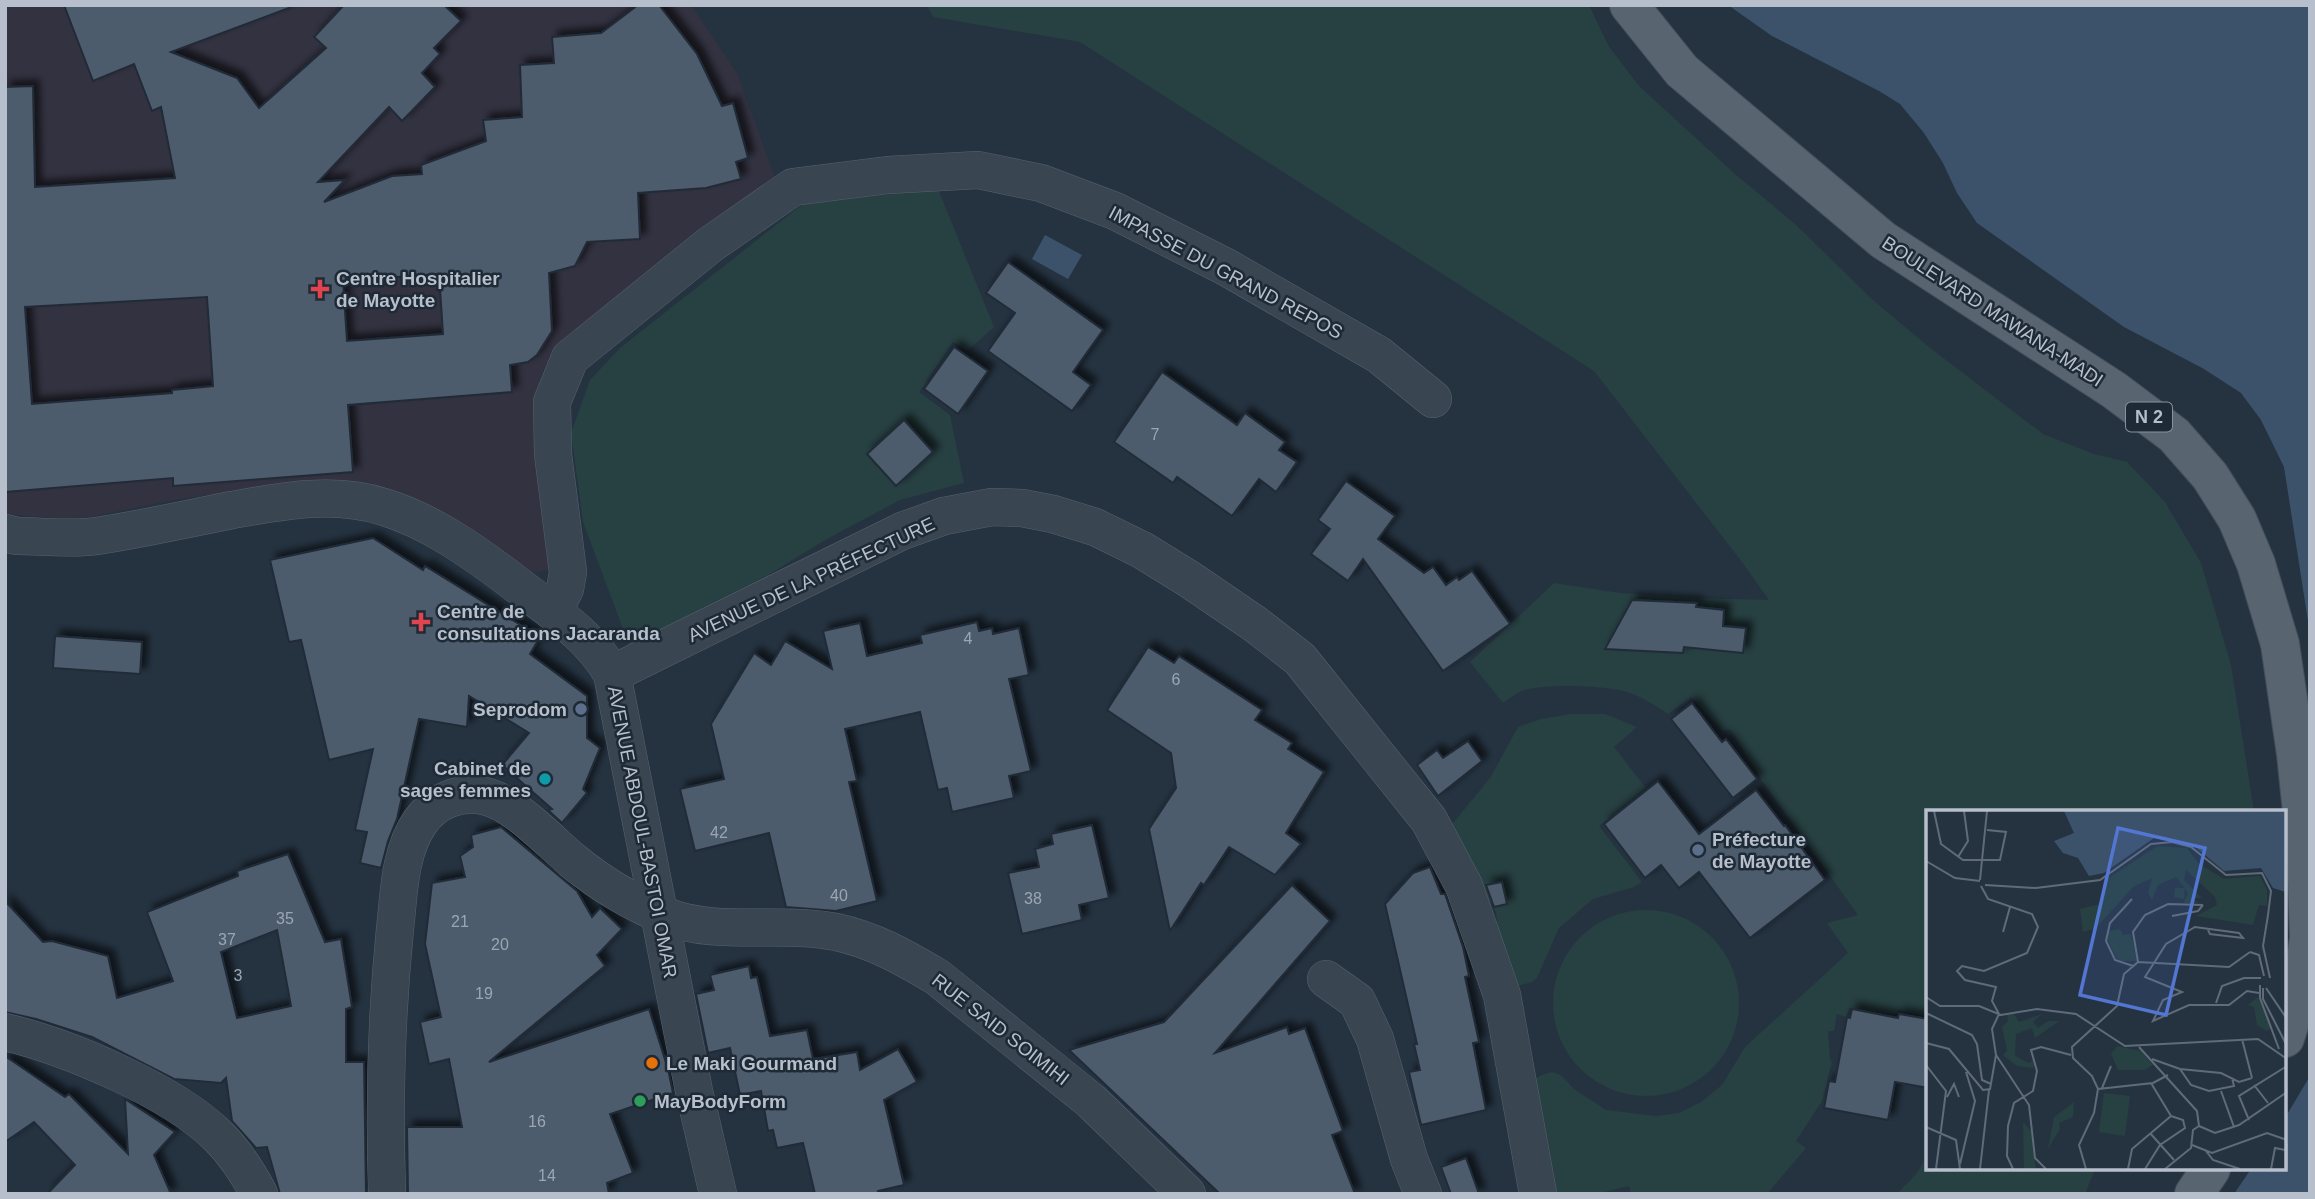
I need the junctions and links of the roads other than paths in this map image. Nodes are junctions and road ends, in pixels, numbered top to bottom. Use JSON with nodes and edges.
{"nodes":[{"id":1,"x":1629,"y":5,"type":"edge"},
{"id":2,"x":1433,"y":399,"type":"dead end"},
{"id":3,"x":5,"y":533,"type":"edge"},
{"id":4,"x":553,"y":612,"type":"junction"},
{"id":5,"x":612,"y":674,"type":"junction"},
{"id":6,"x":658,"y":913,"type":"junction"},
{"id":7,"x":1326,"y":979,"type":"dead end"},
{"id":8,"x":5,"y":1032,"type":"edge"},
{"id":9,"x":2287,"y":1032,"type":"edge"},
{"id":10,"x":2210,"y":1171,"type":"edge"},
{"id":11,"x":258,"y":1194,"type":"edge"},
{"id":12,"x":387,"y":1194,"type":"edge"},
{"id":13,"x":718,"y":1194,"type":"edge"},
{"id":14,"x":1187,"y":1194,"type":"edge"},
{"id":15,"x":1423,"y":1194,"type":"edge"},
{"id":16,"x":1538,"y":1194,"type":"edge"},
{"id":17,"x":2194,"y":1194,"type":"edge"}],
"edges":[{"from":1,"to":9,"type":"main road","name":"BOULEVARD MAWANA-MADI","number":"N 2"},
{"from":2,"to":4,"type":"street","name":"IMPASSE DU GRAND REPOS"},
{"from":3,"to":4,"type":"street","name":"AVENUE ABDOUL-BASTOI OMAR"},
{"from":4,"to":5,"type":"street","name":"AVENUE ABDOUL-BASTOI OMAR"},
{"from":5,"to":6,"type":"street","name":"AVENUE ABDOUL-BASTOI OMAR"},
{"from":5,"to":16,"type":"street","name":"AVENUE DE LA PRÉFECTURE"},
{"from":6,"to":12,"type":"street","name":"RUE SAID SOIMIHI"},
{"from":6,"to":13,"type":"street","name":"AVENUE ABDOUL-BASTOI OMAR"},
{"from":6,"to":14,"type":"street","name":"RUE SAID SOIMIHI"},
{"from":7,"to":15,"type":"street"},
{"from":8,"to":11,"type":"street"},
{"from":10,"to":17,"type":"main road"}]}
